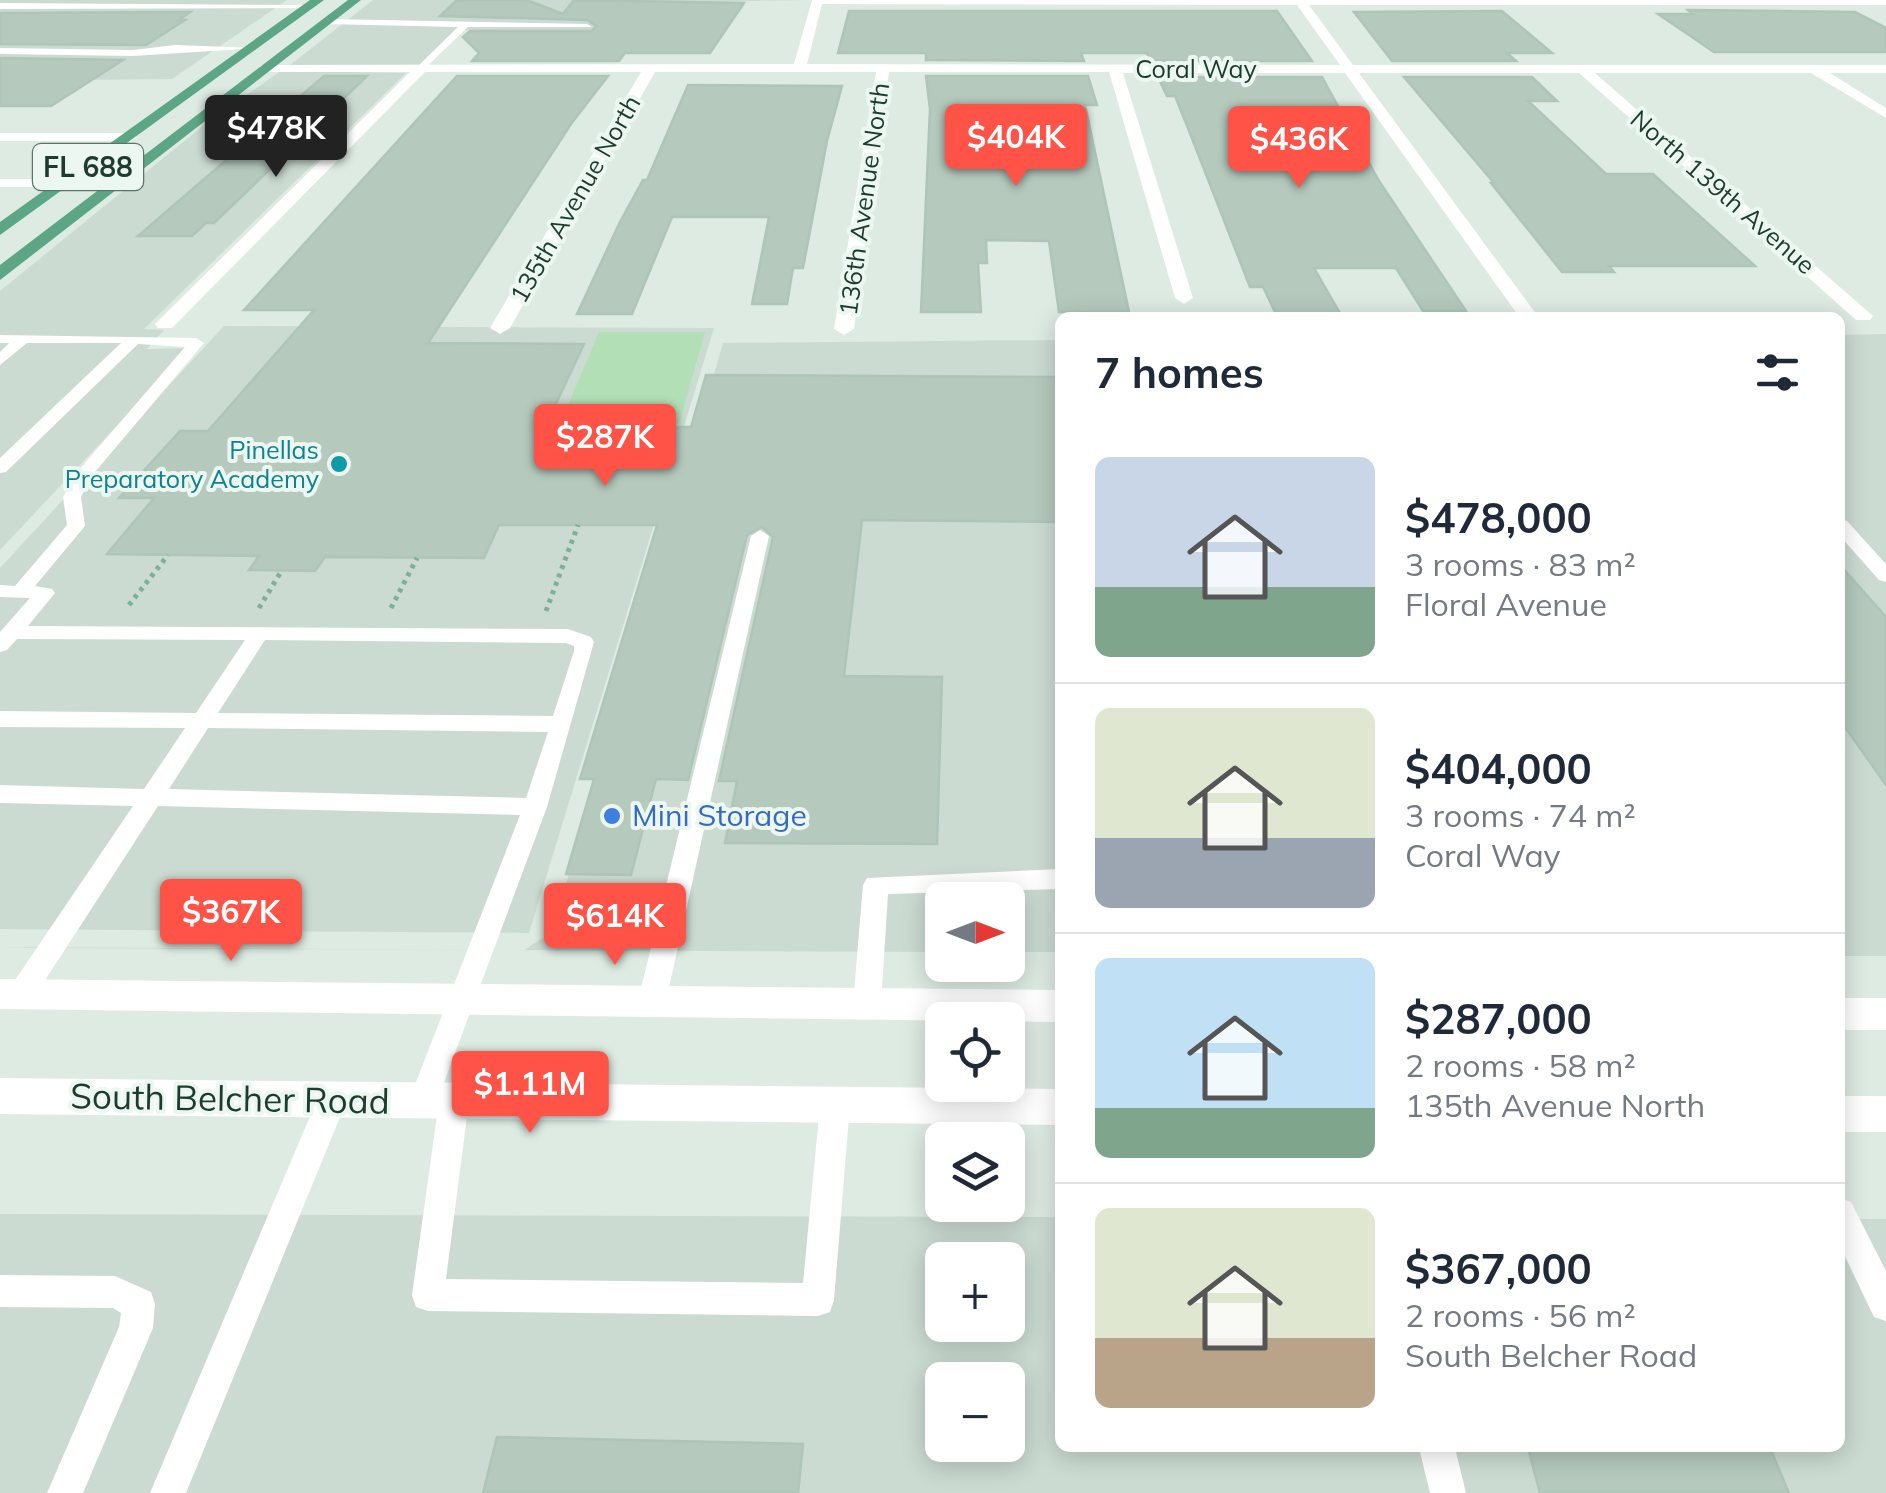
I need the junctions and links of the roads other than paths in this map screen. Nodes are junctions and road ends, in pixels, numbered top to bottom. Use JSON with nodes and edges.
{"nodes":[{"id":1,"x":335,"y":0,"type":"edge"},
{"id":2,"x":355,"y":0,"type":"edge"},
{"id":3,"x":817,"y":1,"type":"edge"},
{"id":4,"x":1015,"y":1,"type":"edge"},
{"id":5,"x":1300,"y":1,"type":"edge"},
{"id":6,"x":1666,"y":1,"type":"edge"},
{"id":7,"x":1737,"y":1,"type":"edge"},
{"id":8,"x":1886,"y":2,"type":"edge"},
{"id":9,"x":313,"y":4,"type":"edge"},
{"id":10,"x":0,"y":6,"type":"edge"},
{"id":11,"x":424,"y":10,"type":"dead end"},
{"id":12,"x":412,"y":21,"type":"junction"},
{"id":13,"x":327,"y":22,"type":"junction"},
{"id":14,"x":587,"y":26,"type":"dead end"},
{"id":15,"x":464,"y":27,"type":"junction"},
{"id":16,"x":254,"y":48,"type":"junction"},
{"id":17,"x":0,"y":51,"type":"edge"},
{"id":18,"x":266,"y":68,"type":"junction"},
{"id":19,"x":1349,"y":68,"type":"junction"},
{"id":20,"x":799,"y":69,"type":"junction"},
{"id":21,"x":883,"y":69,"type":"junction"},
{"id":22,"x":1116,"y":69,"type":"junction"},
{"id":23,"x":1584,"y":69,"type":"junction"},
{"id":24,"x":1814,"y":69,"type":"junction"},
{"id":25,"x":1886,"y":69,"type":"edge"},
{"id":26,"x":420,"y":70,"type":"junction"},
{"id":27,"x":650,"y":70,"type":"junction"},
{"id":28,"x":201,"y":86,"type":"junction"},
{"id":29,"x":1886,"y":114,"type":"edge"},
{"id":30,"x":0,"y":137,"type":"edge"},
{"id":31,"x":130,"y":137,"type":"junction"},
{"id":32,"x":125,"y":177,"type":"junction"},
{"id":33,"x":0,"y":183,"type":"edge"},
{"id":34,"x":66,"y":183,"type":"junction"},
{"id":35,"x":1,"y":228,"type":"edge"},
{"id":36,"x":0,"y":274,"type":"edge"},
{"id":37,"x":1184,"y":298,"type":"dead end"},
{"id":38,"x":1526,"y":312,"type":"edge"},
{"id":39,"x":1864,"y":316,"type":"dead end"},
{"id":40,"x":165,"y":324,"type":"dead end"},
{"id":41,"x":500,"y":328,"type":"dead end"},
{"id":42,"x":844,"y":329,"type":"dead end"},
{"id":43,"x":134,"y":338,"type":"junction"},
{"id":44,"x":0,"y":339,"type":"edge"},
{"id":45,"x":23,"y":339,"type":"junction"},
{"id":46,"x":0,"y":360,"type":"edge"},
{"id":47,"x":0,"y":468,"type":"edge"},
{"id":48,"x":1845,"y":531,"type":"edge"},
{"id":49,"x":760,"y":536,"type":"dead end"},
{"id":50,"x":1886,"y":576,"type":"edge"},
{"id":51,"x":10,"y":592,"type":"edge"},
{"id":52,"x":260,"y":634,"type":"junction"},
{"id":53,"x":6,"y":638,"type":"edge"},
{"id":54,"x":0,"y":719,"type":"edge"},
{"id":55,"x":204,"y":720,"type":"junction"},
{"id":56,"x":560,"y":724,"type":"junction"},
{"id":57,"x":0,"y":794,"type":"edge"},
{"id":58,"x":154,"y":798,"type":"junction"},
{"id":59,"x":535,"y":807,"type":"junction"},
{"id":60,"x":1055,"y":879,"type":"edge"},
{"id":61,"x":11,"y":994,"type":"edge"},
{"id":62,"x":462,"y":999,"type":"junction"},
{"id":63,"x":652,"y":1001,"type":"junction"},
{"id":64,"x":867,"y":1004,"type":"junction"},
{"id":65,"x":1055,"y":1006,"type":"edge"},
{"id":66,"x":1845,"y":1014,"type":"edge"},
{"id":67,"x":1886,"y":1014,"type":"edge"},
{"id":68,"x":0,"y":1096,"type":"edge"},
{"id":69,"x":332,"y":1100,"type":"junction"},
{"id":70,"x":439,"y":1101,"type":"junction"},
{"id":71,"x":835,"y":1105,"type":"junction"},
{"id":72,"x":1055,"y":1107,"type":"edge"},
{"id":73,"x":1845,"y":1114,"type":"edge"},
{"id":74,"x":1886,"y":1114,"type":"edge"},
{"id":75,"x":1845,"y":1223,"type":"edge"},
{"id":76,"x":0,"y":1291,"type":"edge"},
{"id":77,"x":1886,"y":1305,"type":"edge"},
{"id":78,"x":1438,"y":1452,"type":"edge"},
{"id":79,"x":65,"y":1493,"type":"edge"},
{"id":80,"x":168,"y":1493,"type":"edge"},
{"id":81,"x":1448,"y":1493,"type":"edge"}],
"edges":[{"from":1,"to":18,"type":"main road"},
{"from":2,"to":13,"type":"main road","number":"FL 688"},
{"from":3,"to":4,"type":"street"},
{"from":3,"to":20,"type":"street"},
{"from":4,"to":5,"type":"street"},
{"from":5,"to":6,"type":"street"},
{"from":5,"to":19,"type":"street"},
{"from":6,"to":7,"type":"street"},
{"from":7,"to":8,"type":"street"},
{"from":9,"to":10,"type":"lane"},
{"from":9,"to":16,"type":"main road","number":"FL 688"},
{"from":11,"to":12,"type":"lane"},
{"from":12,"to":13,"type":"lane"},
{"from":12,"to":15,"type":"lane"},
{"from":13,"to":18,"type":"main road","number":"FL 688"},
{"from":14,"to":15,"type":"lane"},
{"from":15,"to":26,"type":"lane"},
{"from":16,"to":17,"type":"lane"},
{"from":16,"to":28,"type":"main road","number":"FL 688"},
{"from":18,"to":26,"type":"street","name":"Coral Way"},
{"from":18,"to":32,"type":"main road","number":"FL 688"},
{"from":19,"to":22,"type":"street","name":"Coral Way"},
{"from":19,"to":23,"type":"street","name":"Coral Way"},
{"from":19,"to":38,"type":"street"},
{"from":20,"to":21,"type":"street","name":"Coral Way"},
{"from":20,"to":27,"type":"street","name":"Coral Way"},
{"from":21,"to":22,"type":"street","name":"Coral Way"},
{"from":21,"to":42,"type":"street","name":"136th Avenue North"},
{"from":22,"to":37,"type":"street"},
{"from":23,"to":24,"type":"street","name":"Coral Way"},
{"from":23,"to":39,"type":"street","name":"North 139th Avenue"},
{"from":24,"to":25,"type":"street","name":"Coral Way"},
{"from":24,"to":29,"type":"street"},
{"from":26,"to":27,"type":"street","name":"Coral Way"},
{"from":26,"to":40,"type":"street"},
{"from":27,"to":41,"type":"street","name":"135th Avenue North"},
{"from":28,"to":31,"type":"main road","number":"FL 688"},
{"from":28,"to":32,"type":"main road"},
{"from":30,"to":31,"type":"street"},
{"from":31,"to":34,"type":"main road","number":"FL 688"},
{"from":32,"to":36,"type":"main road","number":"FL 688"},
{"from":33,"to":34,"type":"lane"},
{"from":34,"to":35,"type":"main road","number":"FL 688"},
{"from":43,"to":45,"type":"lane"},
{"from":43,"to":47,"type":"lane"},
{"from":43,"to":51,"type":"lane"},
{"from":44,"to":45,"type":"lane"},
{"from":45,"to":46,"type":"lane"},
{"from":48,"to":50,"type":"lane"},
{"from":49,"to":63,"type":"lane"},
{"from":51,"to":53,"type":"lane"},
{"from":52,"to":53,"type":"lane"},
{"from":52,"to":55,"type":"lane"},
{"from":52,"to":56,"type":"lane"},
{"from":54,"to":55,"type":"lane"},
{"from":55,"to":56,"type":"lane"},
{"from":55,"to":58,"type":"lane"},
{"from":56,"to":59,"type":"lane"},
{"from":57,"to":58,"type":"lane"},
{"from":58,"to":59,"type":"lane"},
{"from":58,"to":61,"type":"lane"},
{"from":59,"to":62,"type":"lane"},
{"from":60,"to":64,"type":"lane"},
{"from":61,"to":62,"type":"street"},
{"from":62,"to":63,"type":"street"},
{"from":62,"to":70,"type":"lane"},
{"from":63,"to":64,"type":"street"},
{"from":64,"to":65,"type":"street"},
{"from":66,"to":67,"type":"street"},
{"from":68,"to":69,"type":"street","name":"South Belcher Road"},
{"from":69,"to":70,"type":"street","name":"South Belcher Road"},
{"from":69,"to":80,"type":"lane"},
{"from":70,"to":71,"type":"street","name":"South Belcher Road"},
{"from":70,"to":71,"type":"lane"},
{"from":71,"to":72,"type":"street","name":"South Belcher Road"},
{"from":73,"to":74,"type":"street"},
{"from":75,"to":77,"type":"lane"},
{"from":76,"to":79,"type":"lane"},
{"from":78,"to":81,"type":"lane"}]}
